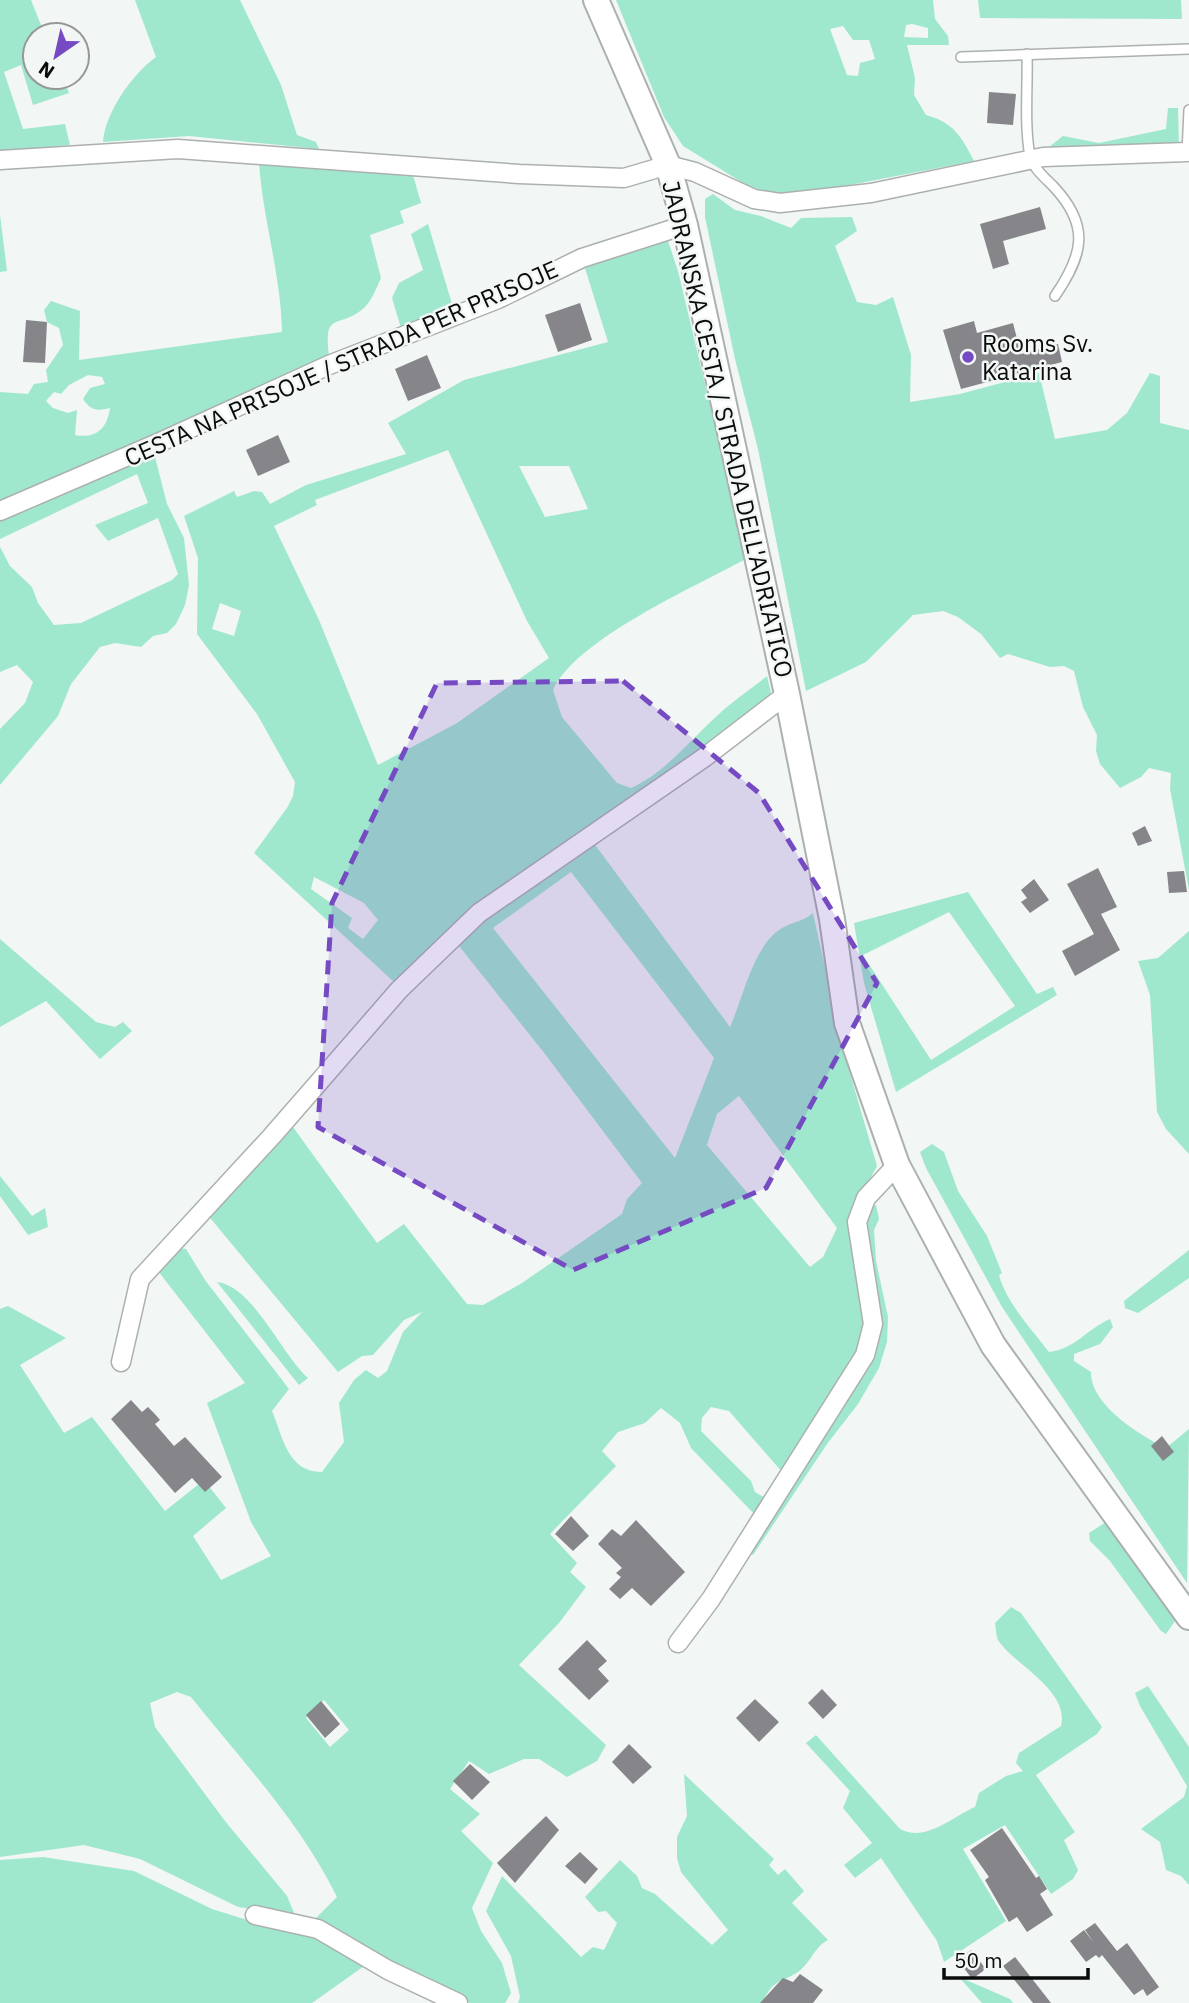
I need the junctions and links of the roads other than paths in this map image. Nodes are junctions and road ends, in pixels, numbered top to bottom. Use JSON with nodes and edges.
{"nodes":[{"id":1,"x":596,"y":0,"type":"edge"},
{"id":2,"x":1189,"y":49,"type":"edge"},
{"id":3,"x":1027,"y":54,"type":"junction"},
{"id":4,"x":961,"y":57,"type":"dead end"},
{"id":5,"x":1189,"y":110,"type":"edge"},
{"id":6,"x":1188,"y":152,"type":"edge"},
{"id":7,"x":1030,"y":159,"type":"junction"},
{"id":8,"x":0,"y":160,"type":"edge"},
{"id":9,"x":668,"y":165,"type":"junction"},
{"id":10,"x":685,"y":225,"type":"junction"},
{"id":11,"x":1055,"y":296,"type":"dead end"},
{"id":12,"x":0,"y":510,"type":"edge"},
{"id":13,"x":788,"y":694,"type":"junction"},
{"id":14,"x":897,"y":1165,"type":"junction"},
{"id":15,"x":121,"y":1362,"type":"dead end"},
{"id":16,"x":1189,"y":1617,"type":"edge"},
{"id":17,"x":678,"y":1643,"type":"dead end"},
{"id":18,"x":255,"y":1915,"type":"dead end"},
{"id":19,"x":458,"y":2003,"type":"edge"}],
"edges":[{"from":1,"to":9,"type":"main road","name":"JADRANSKA CESTA / STRADA DELL'ADRIATICO"},
{"from":2,"to":3,"type":"lane"},
{"from":3,"to":4,"type":"lane"},
{"from":3,"to":7,"type":"lane"},
{"from":5,"to":6,"type":"lane","name":"JADRANSKA CESTA / STRADA DELL'ADRIATICO"},
{"from":6,"to":7,"type":"street","name":"JADRANSKA CESTA / STRADA DELL'ADRIATICO"},
{"from":7,"to":9,"type":"street","name":"JADRANSKA CESTA / STRADA DELL'ADRIATICO"},
{"from":7,"to":11,"type":"lane"},
{"from":8,"to":9,"type":"street"},
{"from":9,"to":10,"type":"main road","name":"JADRANSKA CESTA / STRADA DELL'ADRIATICO"},
{"from":10,"to":12,"type":"street","name":"CESTA NA PRISOJE / STRADA PER PRISOJE"},
{"from":10,"to":13,"type":"main road","name":"JADRANSKA CESTA / STRADA DELL'ADRIATICO"},
{"from":13,"to":14,"type":"main road","name":"JADRANSKA CESTA / STRADA DELL'ADRIATICO"},
{"from":13,"to":15,"type":"street","name":"JADRANSKA CESTA / STRADA DELL'ADRIATICO"},
{"from":14,"to":16,"type":"main road","name":"JADRANSKA CESTA / STRADA DELL'ADRIATICO"},
{"from":14,"to":17,"type":"street"},
{"from":18,"to":19,"type":"street"}]}
